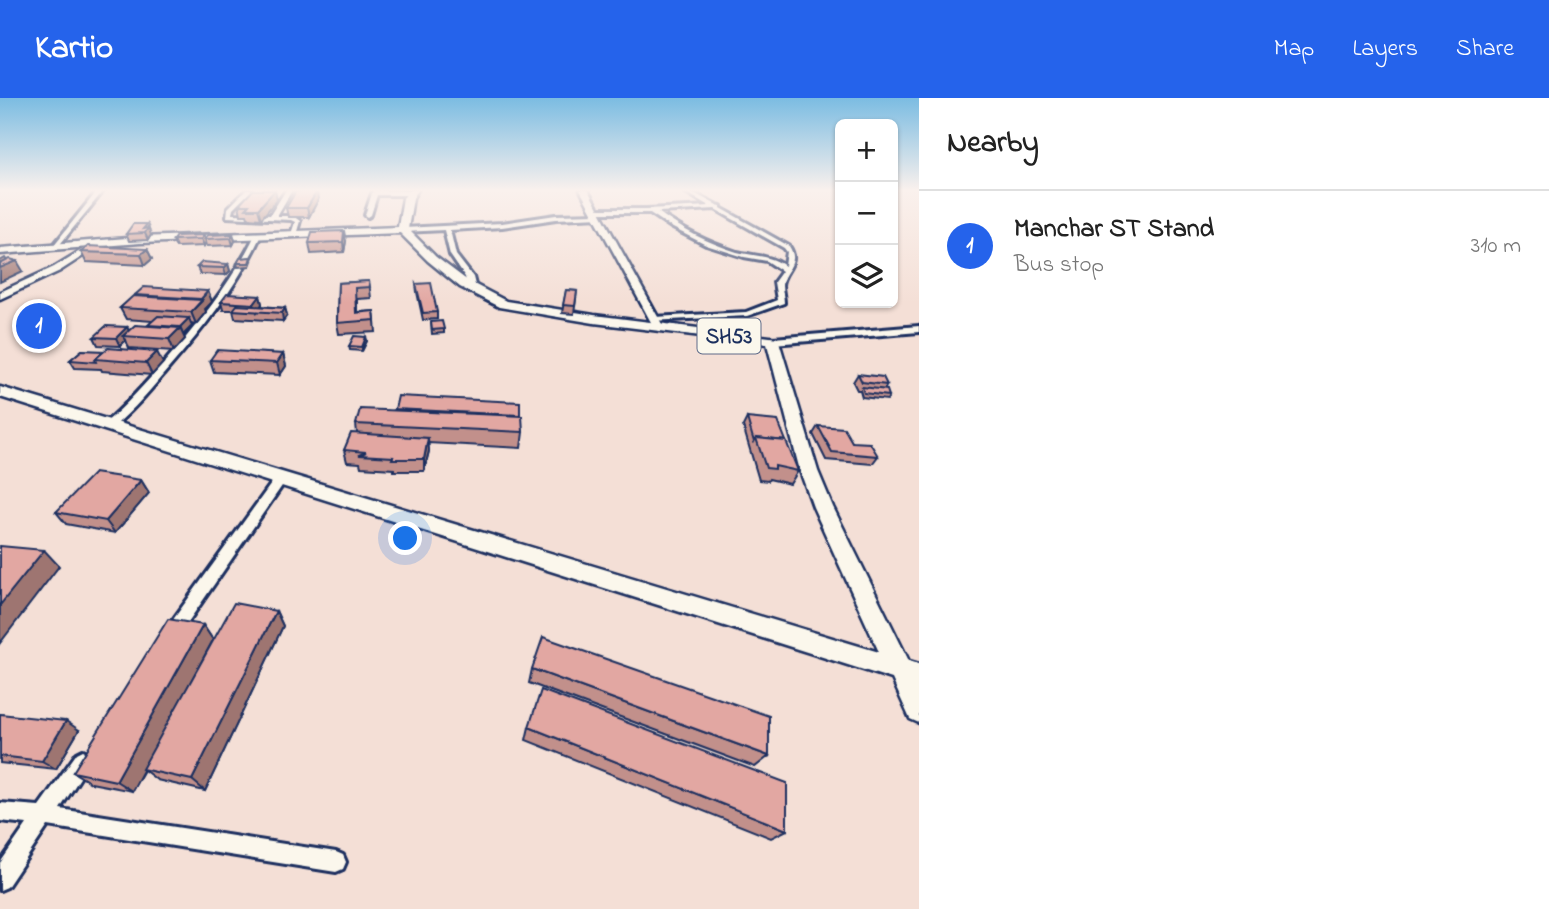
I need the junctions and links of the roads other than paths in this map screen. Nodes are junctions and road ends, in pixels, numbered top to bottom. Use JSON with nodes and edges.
{"nodes":[{"id":1,"x":70,"y":228,"type":"edge"},
{"id":2,"x":295,"y":228,"type":"edge"},
{"id":3,"x":458,"y":228,"type":"edge"},
{"id":4,"x":605,"y":228,"type":"edge"},
{"id":5,"x":676,"y":228,"type":"edge"},
{"id":6,"x":754,"y":228,"type":"edge"},
{"id":7,"x":447,"y":229,"type":"junction"},
{"id":8,"x":403,"y":230,"type":"junction"},
{"id":9,"x":294,"y":234,"type":"junction"},
{"id":10,"x":258,"y":235,"type":"junction"},
{"id":11,"x":96,"y":245,"type":"junction"},
{"id":12,"x":55,"y":247,"type":"junction"},
{"id":13,"x":0,"y":251,"type":"edge"},
{"id":14,"x":785,"y":270,"type":"junction"},
{"id":15,"x":472,"y":289,"type":"junction"},
{"id":16,"x":0,"y":296,"type":"edge"},
{"id":17,"x":656,"y":322,"type":"junction"},
{"id":18,"x":919,"y":329,"type":"edge"},
{"id":19,"x":773,"y":341,"type":"junction"},
{"id":20,"x":0,"y":392,"type":"edge"},
{"id":21,"x":109,"y":425,"type":"junction"},
{"id":22,"x":280,"y":480,"type":"junction"},
{"id":23,"x":161,"y":648,"type":"edge"},
{"id":24,"x":909,"y":672,"type":"edge"},
{"id":25,"x":919,"y":710,"type":"edge"},
{"id":26,"x":90,"y":748,"type":"edge"},
{"id":27,"x":0,"y":813,"type":"edge"},
{"id":28,"x":43,"y":816,"type":"junction"},
{"id":29,"x":336,"y":862,"type":"dead end"},
{"id":30,"x":0,"y":880,"type":"edge"}],
"edges":[{"from":1,"to":12,"type":"street"},
{"from":2,"to":9,"type":"street"},
{"from":3,"to":7,"type":"street"},
{"from":4,"to":17,"type":"street"},
{"from":5,"to":14,"type":"street"},
{"from":6,"to":14,"type":"street"},
{"from":7,"to":8,"type":"street"},
{"from":7,"to":15,"type":"street"},
{"from":8,"to":9,"type":"main road"},
{"from":8,"to":15,"type":"main road","number":"SH53"},
{"from":9,"to":10,"type":"main road"},
{"from":10,"to":11,"type":"main road"},
{"from":10,"to":21,"type":"street"},
{"from":11,"to":12,"type":"main road"},
{"from":11,"to":16,"type":"street"},
{"from":12,"to":13,"type":"main road"},
{"from":14,"to":17,"type":"street"},
{"from":15,"to":17,"type":"main road","number":"SH53"},
{"from":17,"to":19,"type":"main road","number":"SH53"},
{"from":18,"to":19,"type":"street"},
{"from":19,"to":24,"type":"main road","number":"SH53"},
{"from":20,"to":21,"type":"main road"},
{"from":21,"to":22,"type":"main road"},
{"from":22,"to":23,"type":"street"},
{"from":22,"to":24,"type":"main road"},
{"from":24,"to":25,"type":"main road","number":"SH53"},
{"from":26,"to":28,"type":"street"},
{"from":27,"to":28,"type":"street"},
{"from":28,"to":29,"type":"street"},
{"from":28,"to":30,"type":"street"}]}
